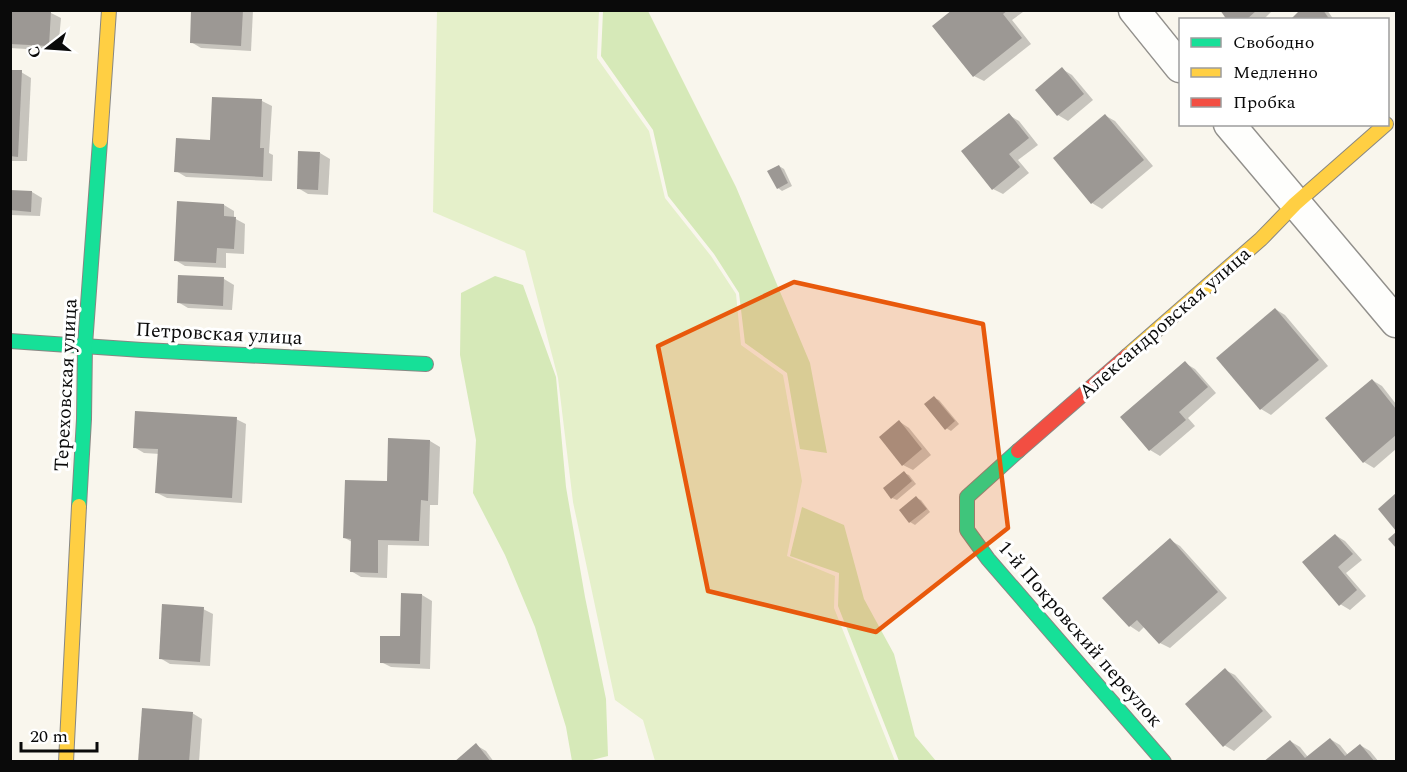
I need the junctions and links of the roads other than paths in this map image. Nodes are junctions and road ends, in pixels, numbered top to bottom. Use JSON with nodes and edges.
{"nodes":[{"id":1,"x":110,"y":10,"type":"edge"},
{"id":2,"x":1134,"y":10,"type":"edge"},
{"id":3,"x":1179,"y":66,"type":"edge"},
{"id":4,"x":1231,"y":126,"type":"edge"},
{"id":5,"x":1385,"y":126,"type":"edge"},
{"id":6,"x":1295,"y":204,"type":"junction"},
{"id":7,"x":1396,"y":322,"type":"edge"},
{"id":8,"x":10,"y":341,"type":"edge"},
{"id":9,"x":86,"y":345,"type":"junction"},
{"id":10,"x":426,"y":364,"type":"dead end"},
{"id":11,"x":967,"y":530,"type":"joint"},
{"id":12,"x":66,"y":762,"type":"edge"},
{"id":13,"x":1164,"y":762,"type":"edge"}],
"edges":[{"from":1,"to":9,"type":"street","name":"Тереховская улица"},
{"from":2,"to":3,"type":"street"},
{"from":4,"to":6,"type":"street"},
{"from":5,"to":6,"type":"street","name":"Александровская улица"},
{"from":6,"to":7,"type":"street"},
{"from":6,"to":11,"type":"street","name":"Александровская улица"},
{"from":8,"to":9,"type":"street","name":"Петровская улица"},
{"from":9,"to":10,"type":"street","name":"Петровская улица"},
{"from":9,"to":12,"type":"street","name":"Тереховская улица"},
{"from":11,"to":13,"type":"street","name":"1-й Покровский переулок"}]}
